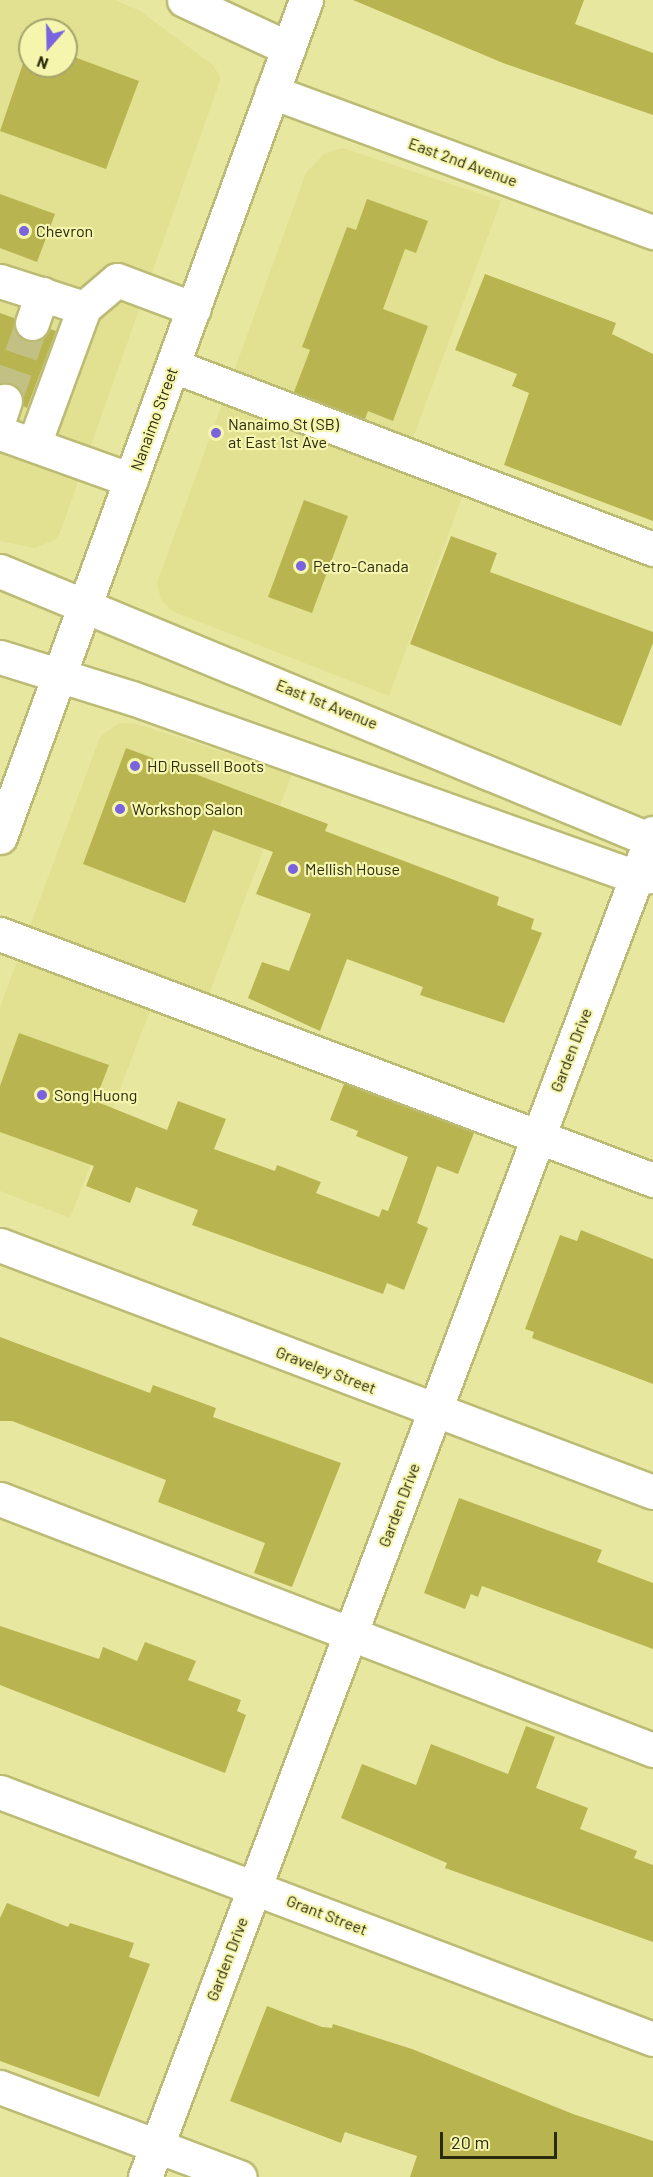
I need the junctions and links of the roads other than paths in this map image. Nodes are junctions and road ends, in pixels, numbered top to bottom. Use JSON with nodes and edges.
{"nodes":[{"id":1,"x":184,"y":0,"type":"edge"},
{"id":2,"x":306,"y":0,"type":"edge"},
{"id":3,"x":288,"y":48,"type":"junction"},
{"id":4,"x":272,"y":93,"type":"junction"},
{"id":5,"x":653,"y":232,"type":"edge"},
{"id":6,"x":0,"y":281,"type":"edge"},
{"id":7,"x":84,"y":308,"type":"junction"},
{"id":8,"x":194,"y":309,"type":"junction"},
{"id":9,"x":174,"y":366,"type":"junction"},
{"id":10,"x":0,"y":433,"type":"edge"},
{"id":11,"x":34,"y":444,"type":"junction"},
{"id":12,"x":131,"y":480,"type":"junction"},
{"id":13,"x":653,"y":549,"type":"edge"},
{"id":14,"x":0,"y":571,"type":"edge"},
{"id":15,"x":85,"y":606,"type":"junction"},
{"id":16,"x":0,"y":657,"type":"edge"},
{"id":17,"x":59,"y":676,"type":"junction"},
{"id":18,"x":0,"y":837,"type":"edge"},
{"id":19,"x":652,"y":837,"type":"edge"},
{"id":20,"x":645,"y":877,"type":"edge"},
{"id":21,"x":0,"y":934,"type":"edge"},
{"id":22,"x":538,"y":1136,"type":"junction"},
{"id":23,"x":653,"y":1180,"type":"edge"},
{"id":24,"x":0,"y":1245,"type":"edge"},
{"id":25,"x":435,"y":1410,"type":"junction"},
{"id":26,"x":653,"y":1492,"type":"edge"},
{"id":27,"x":0,"y":1499,"type":"edge"},
{"id":28,"x":350,"y":1635,"type":"junction"},
{"id":29,"x":653,"y":1750,"type":"edge"},
{"id":30,"x":0,"y":1792,"type":"edge"},
{"id":31,"x":254,"y":1888,"type":"junction"},
{"id":32,"x":653,"y":2039,"type":"edge"},
{"id":33,"x":0,"y":2087,"type":"edge"},
{"id":34,"x":156,"y":2146,"type":"junction"},
{"id":35,"x":145,"y":2177,"type":"edge"},
{"id":36,"x":240,"y":2177,"type":"edge"}],
"edges":[{"from":1,"to":3,"type":"street"},
{"from":2,"to":3,"type":"street","name":"Nanaimo Street"},
{"from":3,"to":4,"type":"street","name":"Nanaimo Street"},
{"from":4,"to":5,"type":"street","name":"East 2nd Avenue"},
{"from":4,"to":8,"type":"street","name":"Nanaimo Street"},
{"from":6,"to":7,"type":"street"},
{"from":7,"to":8,"type":"street"},
{"from":7,"to":11,"type":"street"},
{"from":8,"to":9,"type":"street","name":"Nanaimo Street"},
{"from":9,"to":12,"type":"street","name":"Nanaimo Street"},
{"from":9,"to":13,"type":"street"},
{"from":10,"to":11,"type":"street"},
{"from":11,"to":12,"type":"street"},
{"from":12,"to":15,"type":"street","name":"Nanaimo Street"},
{"from":14,"to":15,"type":"street","name":"East 1st Avenue"},
{"from":15,"to":17,"type":"street","name":"Nanaimo Street"},
{"from":15,"to":19,"type":"street","name":"East 1st Avenue"},
{"from":16,"to":17,"type":"street"},
{"from":17,"to":18,"type":"street","name":"Nanaimo Street"},
{"from":17,"to":20,"type":"street"},
{"from":19,"to":20,"type":"street","name":"Garden Drive"},
{"from":20,"to":22,"type":"street","name":"Garden Drive"},
{"from":21,"to":22,"type":"street"},
{"from":22,"to":23,"type":"street"},
{"from":22,"to":25,"type":"street","name":"Garden Drive"},
{"from":24,"to":25,"type":"street","name":"Graveley Street"},
{"from":25,"to":26,"type":"street","name":"Graveley Street"},
{"from":25,"to":28,"type":"street","name":"Garden Drive"},
{"from":27,"to":28,"type":"street"},
{"from":28,"to":29,"type":"street"},
{"from":28,"to":31,"type":"street","name":"Garden Drive"},
{"from":30,"to":31,"type":"street","name":"Grant Street"},
{"from":31,"to":32,"type":"street","name":"Grant Street"},
{"from":31,"to":34,"type":"street","name":"Garden Drive"},
{"from":33,"to":34,"type":"street"},
{"from":34,"to":35,"type":"street","name":"Garden Drive"},
{"from":34,"to":36,"type":"street"}]}
